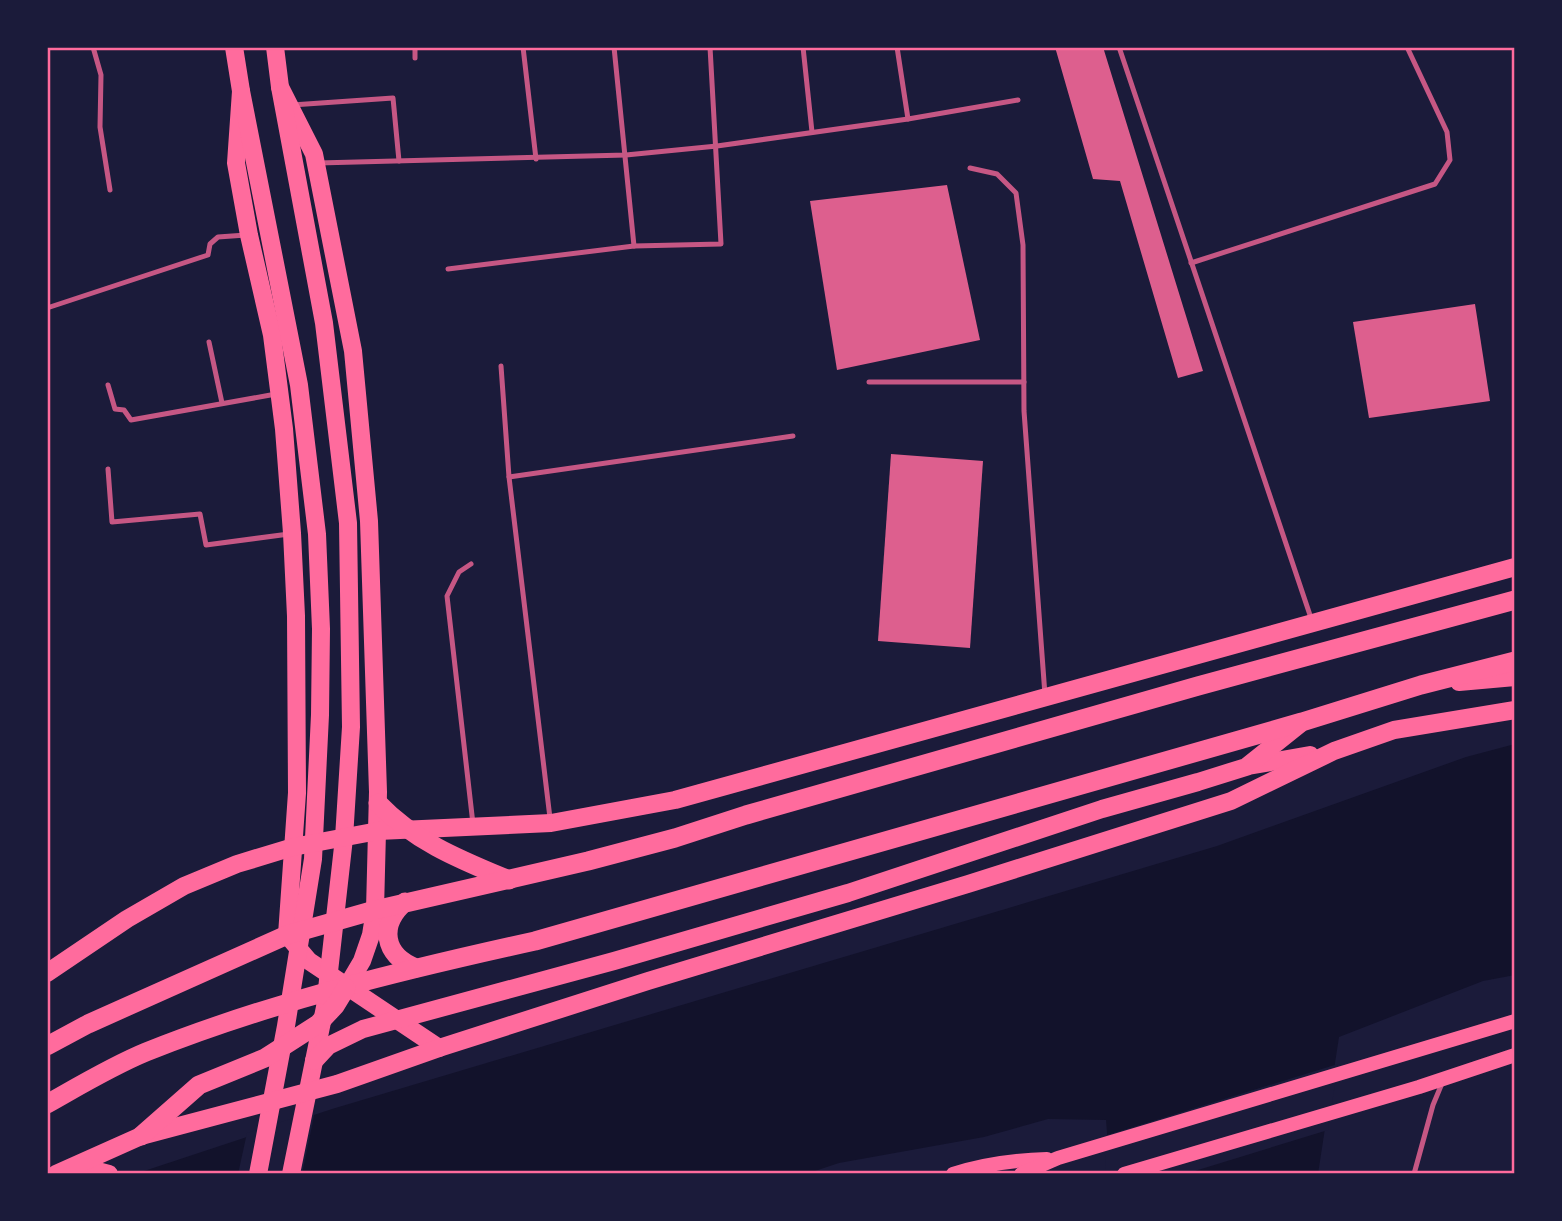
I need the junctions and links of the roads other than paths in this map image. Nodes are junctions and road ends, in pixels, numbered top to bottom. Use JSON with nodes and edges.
{"nodes":[{"id":1,"x":93,"y":47,"type":"edge"},
{"id":2,"x":234,"y":47,"type":"edge"},
{"id":3,"x":275,"y":47,"type":"edge"},
{"id":4,"x":415,"y":47,"type":"edge"},
{"id":5,"x":523,"y":47,"type":"edge"},
{"id":6,"x":614,"y":47,"type":"edge"},
{"id":7,"x":710,"y":47,"type":"edge"},
{"id":8,"x":803,"y":47,"type":"edge"},
{"id":9,"x":897,"y":47,"type":"edge"},
{"id":10,"x":1119,"y":47,"type":"edge"},
{"id":11,"x":1406,"y":47,"type":"edge"},
{"id":12,"x":415,"y":58,"type":"dead end"},
{"id":13,"x":280,"y":87,"type":"junction"},
{"id":14,"x":241,"y":91,"type":"junction"},
{"id":15,"x":1018,"y":100,"type":"dead end"},
{"id":16,"x":289,"y":105,"type":"junction"},
{"id":17,"x":908,"y":119,"type":"junction"},
{"id":18,"x":812,"y":132,"type":"junction"},
{"id":19,"x":717,"y":146,"type":"junction"},
{"id":20,"x":626,"y":155,"type":"junction"},
{"id":21,"x":536,"y":159,"type":"junction"},
{"id":22,"x":399,"y":161,"type":"junction"},
{"id":23,"x":315,"y":163,"type":"junction"},
{"id":24,"x":970,"y":168,"type":"dead end"},
{"id":25,"x":110,"y":190,"type":"dead end"},
{"id":26,"x":249,"y":234,"type":"junction"},
{"id":27,"x":634,"y":246,"type":"junction"},
{"id":28,"x":1191,"y":263,"type":"junction"},
{"id":29,"x":448,"y":269,"type":"dead end"},
{"id":30,"x":47,"y":308,"type":"edge"},
{"id":31,"x":209,"y":342,"type":"dead end"},
{"id":32,"x":501,"y":366,"type":"dead end"},
{"id":33,"x":869,"y":382,"type":"dead end"},
{"id":34,"x":1024,"y":382,"type":"junction"},
{"id":35,"x":108,"y":384,"type":"dead end"},
{"id":36,"x":279,"y":393,"type":"junction"},
{"id":37,"x":222,"y":403,"type":"junction"},
{"id":38,"x":793,"y":436,"type":"dead end"},
{"id":39,"x":108,"y":469,"type":"dead end"},
{"id":40,"x":509,"y":477,"type":"junction"},
{"id":41,"x":292,"y":533,"type":"junction"},
{"id":42,"x":471,"y":564,"type":"dead end"},
{"id":43,"x":1515,"y":568,"type":"edge"},
{"id":44,"x":1515,"y":600,"type":"edge"},
{"id":45,"x":1313,"y":624,"type":"junction"},
{"id":46,"x":1515,"y":661,"type":"edge"},
{"id":47,"x":1515,"y":677,"type":"edge"},
{"id":48,"x":1421,"y":685,"type":"junction"},
{"id":49,"x":1046,"y":698,"type":"junction"},
{"id":50,"x":1515,"y":710,"type":"edge"},
{"id":51,"x":296,"y":722,"type":"junction"},
{"id":52,"x":1302,"y":722,"type":"junction"},
{"id":53,"x":376,"y":723,"type":"junction"},
{"id":54,"x":1334,"y":751,"type":"junction"},
{"id":55,"x":1246,"y":767,"type":"junction"},
{"id":56,"x":378,"y":803,"type":"junction"},
{"id":57,"x":551,"y":823,"type":"junction"},
{"id":58,"x":473,"y":827,"type":"junction"},
{"id":59,"x":405,"y":829,"type":"junction"},
{"id":60,"x":378,"y":831,"type":"junction"},
{"id":61,"x":293,"y":848,"type":"junction"},
{"id":62,"x":509,"y":880,"type":"junction"},
{"id":63,"x":405,"y":902,"type":"junction"},
{"id":64,"x":374,"y":910,"type":"junction"},
{"id":65,"x":287,"y":935,"type":"junction"},
{"id":66,"x":416,"y":968,"type":"junction"},
{"id":67,"x":47,"y":973,"type":"edge"},
{"id":68,"x":346,"y":988,"type":"junction"},
{"id":69,"x":1515,"y":1021,"type":"edge"},
{"id":70,"x":47,"y":1046,"type":"edge"},
{"id":71,"x":439,"y":1048,"type":"junction"},
{"id":72,"x":1515,"y":1055,"type":"edge"},
{"id":73,"x":314,"y":1061,"type":"junction"},
{"id":74,"x":1445,"y":1078,"type":"junction"},
{"id":75,"x":47,"y":1104,"type":"edge"},
{"id":76,"x":141,"y":1136,"type":"junction"},
{"id":77,"x":1058,"y":1158,"type":"junction"},
{"id":78,"x":47,"y":1171,"type":"edge"},
{"id":79,"x":56,"y":1174,"type":"edge"},
{"id":80,"x":109,"y":1174,"type":"edge"},
{"id":81,"x":258,"y":1174,"type":"edge"},
{"id":82,"x":291,"y":1174,"type":"edge"},
{"id":83,"x":953,"y":1174,"type":"edge"},
{"id":84,"x":1021,"y":1174,"type":"edge"},
{"id":85,"x":1124,"y":1174,"type":"edge"},
{"id":86,"x":1414,"y":1174,"type":"edge"}],
"edges":[{"from":1,"to":25,"type":"lane"},
{"from":2,"to":14,"type":"main road"},
{"from":3,"to":13,"type":"main road"},
{"from":4,"to":12,"type":"lane"},
{"from":5,"to":21,"type":"lane"},
{"from":6,"to":20,"type":"lane"},
{"from":7,"to":19,"type":"lane"},
{"from":8,"to":18,"type":"lane"},
{"from":9,"to":17,"type":"lane"},
{"from":10,"to":28,"type":"lane"},
{"from":11,"to":28,"type":"lane"},
{"from":13,"to":16,"type":"main road"},
{"from":13,"to":73,"type":"main road"},
{"from":14,"to":26,"type":"main road"},
{"from":14,"to":81,"type":"main road"},
{"from":15,"to":17,"type":"lane"},
{"from":16,"to":22,"type":"lane"},
{"from":16,"to":23,"type":"main road"},
{"from":17,"to":18,"type":"lane"},
{"from":18,"to":19,"type":"lane"},
{"from":19,"to":20,"type":"lane"},
{"from":19,"to":27,"type":"lane"},
{"from":20,"to":21,"type":"lane"},
{"from":20,"to":27,"type":"lane"},
{"from":21,"to":22,"type":"lane"},
{"from":22,"to":23,"type":"lane"},
{"from":23,"to":53,"type":"main road"},
{"from":24,"to":34,"type":"lane"},
{"from":26,"to":30,"type":"lane"},
{"from":26,"to":36,"type":"main road"},
{"from":27,"to":29,"type":"lane"},
{"from":28,"to":45,"type":"lane"},
{"from":31,"to":37,"type":"lane"},
{"from":32,"to":40,"type":"lane"},
{"from":33,"to":34,"type":"lane"},
{"from":34,"to":49,"type":"lane"},
{"from":35,"to":37,"type":"lane"},
{"from":36,"to":37,"type":"lane"},
{"from":36,"to":41,"type":"main road"},
{"from":38,"to":40,"type":"lane"},
{"from":39,"to":41,"type":"lane"},
{"from":40,"to":57,"type":"lane"},
{"from":41,"to":51,"type":"main road"},
{"from":42,"to":58,"type":"lane"},
{"from":43,"to":45,"type":"main road"},
{"from":44,"to":62,"type":"highway"},
{"from":45,"to":49,"type":"main road"},
{"from":46,"to":48,"type":"highway"},
{"from":47,"to":48,"type":"main road"},
{"from":48,"to":52,"type":"highway"},
{"from":49,"to":57,"type":"main road"},
{"from":50,"to":54,"type":"main road"},
{"from":51,"to":53,"type":"main road"},
{"from":51,"to":61,"type":"main road"},
{"from":52,"to":55,"type":"main road"},
{"from":52,"to":66,"type":"highway"},
{"from":53,"to":56,"type":"main road"},
{"from":54,"to":55,"type":"main road"},
{"from":54,"to":71,"type":"main road"},
{"from":55,"to":73,"type":"main road"},
{"from":56,"to":59,"type":"highway"},
{"from":56,"to":60,"type":"main road"},
{"from":57,"to":58,"type":"main road"},
{"from":58,"to":59,"type":"main road"},
{"from":59,"to":60,"type":"main road"},
{"from":59,"to":62,"type":"highway"},
{"from":60,"to":61,"type":"main road"},
{"from":60,"to":64,"type":"main road"},
{"from":61,"to":65,"type":"main road"},
{"from":61,"to":67,"type":"main road"},
{"from":62,"to":63,"type":"highway"},
{"from":63,"to":64,"type":"highway"},
{"from":63,"to":66,"type":"highway"},
{"from":64,"to":65,"type":"highway"},
{"from":64,"to":68,"type":"main road"},
{"from":65,"to":68,"type":"main road"},
{"from":65,"to":70,"type":"highway"},
{"from":66,"to":68,"type":"highway"},
{"from":68,"to":71,"type":"main road"},
{"from":68,"to":75,"type":"highway"},
{"from":68,"to":76,"type":"highway"},
{"from":69,"to":77,"type":"main road"},
{"from":71,"to":76,"type":"main road"},
{"from":72,"to":74,"type":"main road"},
{"from":73,"to":82,"type":"main road"},
{"from":74,"to":85,"type":"main road"},
{"from":74,"to":86,"type":"lane"},
{"from":76,"to":79,"type":"main road"},
{"from":77,"to":83,"type":"main road"},
{"from":77,"to":84,"type":"main road"},
{"from":78,"to":80,"type":"main road"}]}
